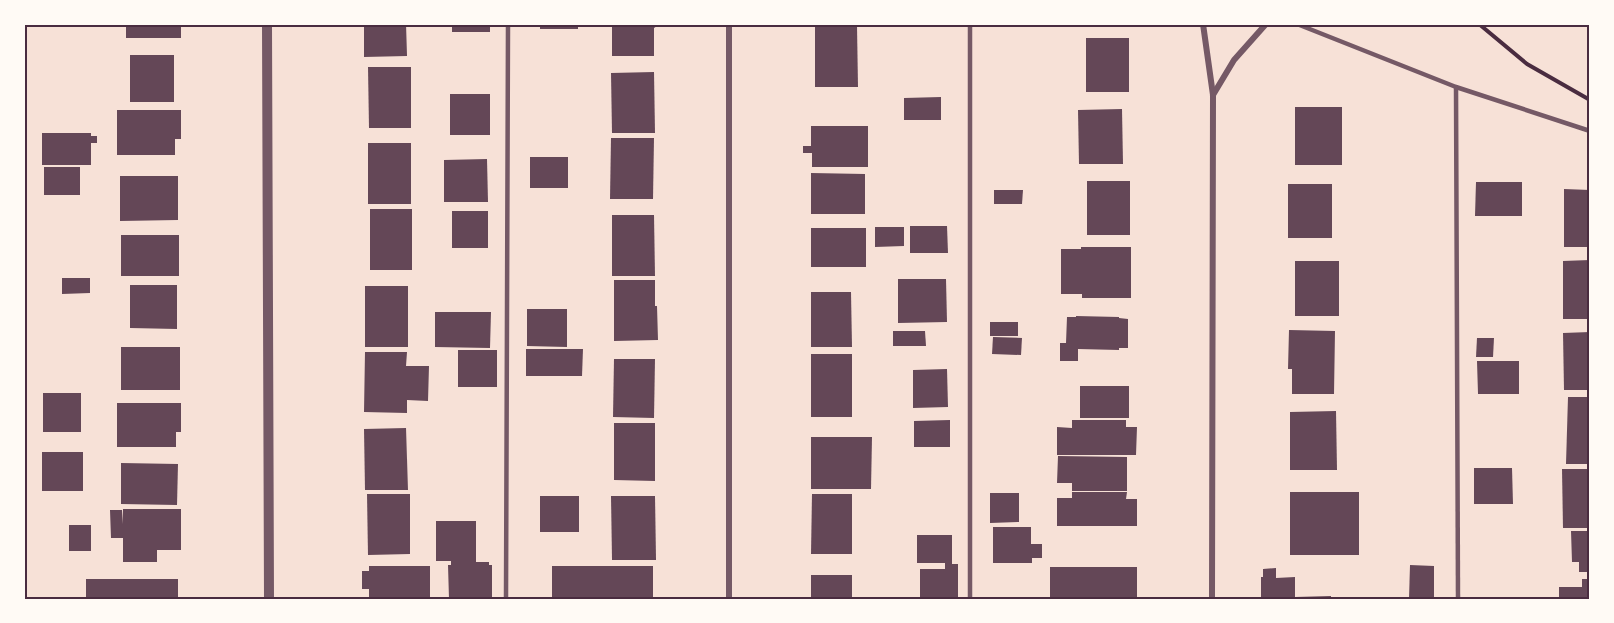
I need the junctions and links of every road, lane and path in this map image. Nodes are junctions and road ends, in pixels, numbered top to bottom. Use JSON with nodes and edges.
{"nodes":[{"id":1,"x":267,"y":24,"type":"edge"},
{"id":2,"x":508,"y":24,"type":"edge"},
{"id":3,"x":729,"y":24,"type":"edge"},
{"id":4,"x":970,"y":24,"type":"edge"},
{"id":5,"x":1203,"y":24,"type":"edge"},
{"id":6,"x":1266,"y":24,"type":"edge"},
{"id":7,"x":1297,"y":24,"type":"edge"},
{"id":8,"x":1479,"y":24,"type":"edge"},
{"id":9,"x":1455,"y":87,"type":"junction"},
{"id":10,"x":1213,"y":95,"type":"junction"},
{"id":11,"x":1590,"y":100,"type":"edge"},
{"id":12,"x":1590,"y":131,"type":"edge"},
{"id":13,"x":269,"y":599,"type":"edge"},
{"id":14,"x":506,"y":599,"type":"edge"},
{"id":15,"x":729,"y":599,"type":"edge"},
{"id":16,"x":970,"y":599,"type":"edge"},
{"id":17,"x":1212,"y":599,"type":"edge"},
{"id":18,"x":1458,"y":599,"type":"edge"}],
"edges":[{"from":1,"to":13,"type":"street"},
{"from":2,"to":14,"type":"lane"},
{"from":3,"to":15,"type":"street"},
{"from":4,"to":16,"type":"lane"},
{"from":5,"to":10,"type":"street"},
{"from":6,"to":10,"type":"street"},
{"from":7,"to":9,"type":"lane"},
{"from":8,"to":11,"type":"path"},
{"from":9,"to":12,"type":"lane"},
{"from":9,"to":18,"type":"lane"},
{"from":10,"to":17,"type":"street"}]}
